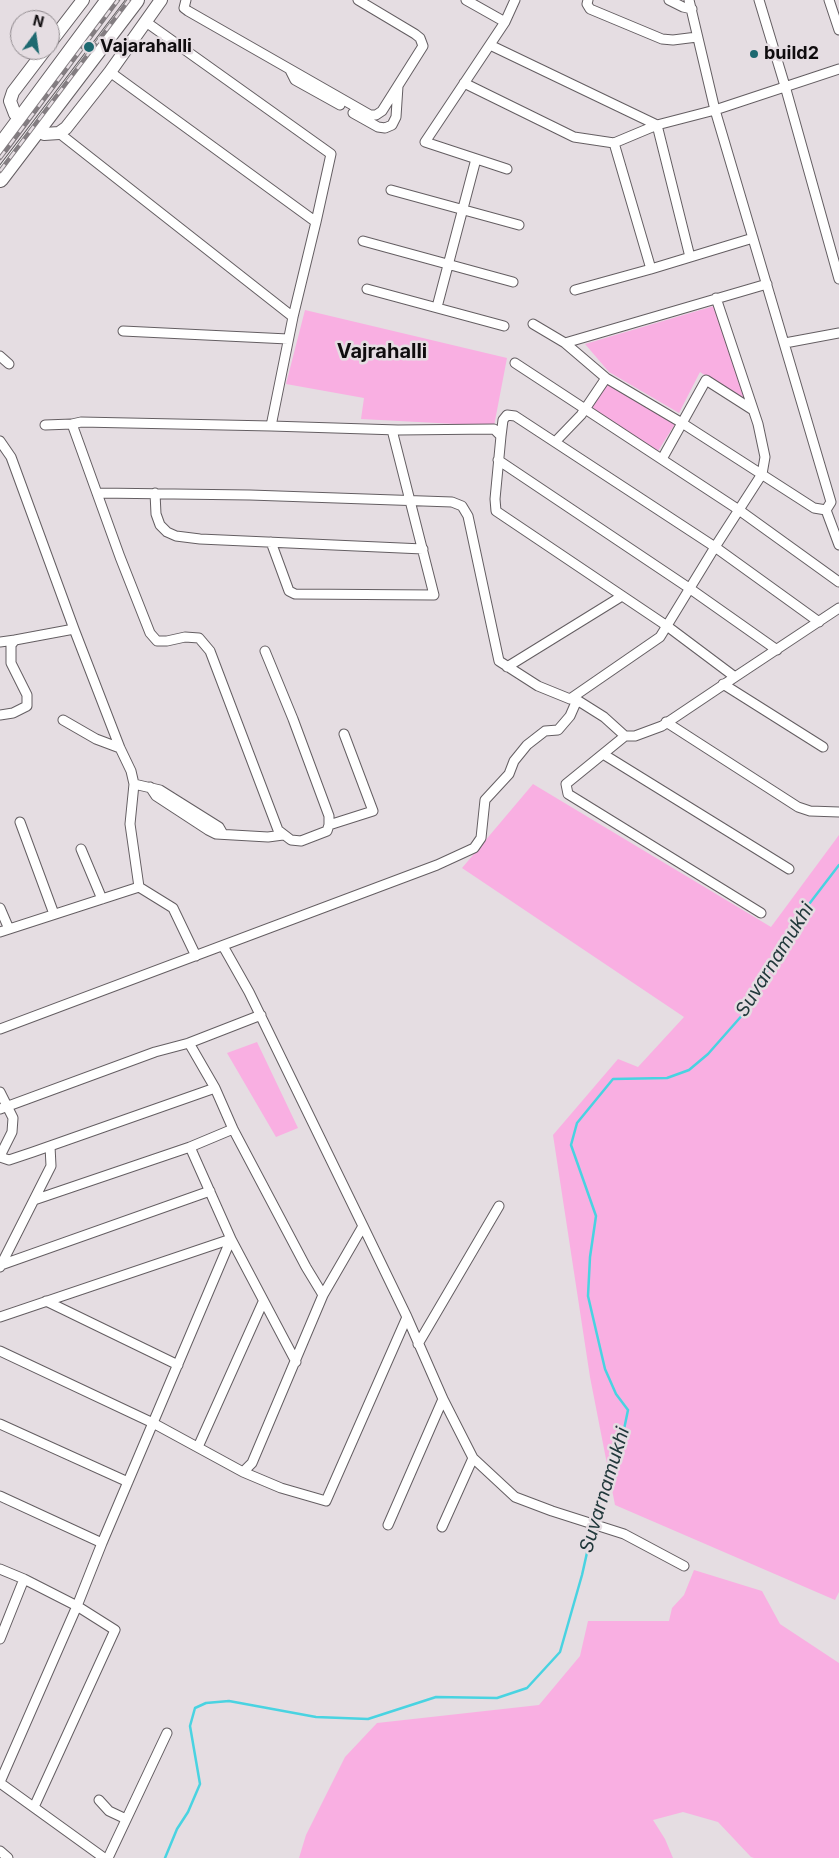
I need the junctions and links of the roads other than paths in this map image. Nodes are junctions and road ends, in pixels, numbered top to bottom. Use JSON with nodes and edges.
{"nodes":[{"id":1,"x":83,"y":0,"type":"edge"},
{"id":2,"x":109,"y":0,"type":"edge"},
{"id":3,"x":136,"y":0,"type":"edge"},
{"id":4,"x":161,"y":0,"type":"edge"},
{"id":5,"x":186,"y":0,"type":"edge"},
{"id":6,"x":358,"y":0,"type":"edge"},
{"id":7,"x":466,"y":0,"type":"edge"},
{"id":8,"x":515,"y":0,"type":"edge"},
{"id":9,"x":588,"y":0,"type":"edge"},
{"id":10,"x":669,"y":0,"type":"edge"},
{"id":11,"x":759,"y":0,"type":"edge"},
{"id":12,"x":829,"y":0,"type":"edge"},
{"id":13,"x":691,"y":5,"type":"edge"},
{"id":14,"x":146,"y":22,"type":"junction"},
{"id":15,"x":505,"y":22,"type":"junction"},
{"id":16,"x":60,"y":30,"type":"edge"},
{"id":17,"x":839,"y":30,"type":"edge"},
{"id":18,"x":697,"y":37,"type":"junction"},
{"id":19,"x":490,"y":45,"type":"junction"},
{"id":20,"x":37,"y":60,"type":"edge"},
{"id":21,"x":290,"y":69,"type":"junction"},
{"id":22,"x":839,"y":69,"type":"edge"},
{"id":23,"x":110,"y":72,"type":"junction"},
{"id":24,"x":464,"y":84,"type":"junction"},
{"id":25,"x":398,"y":86,"type":"junction"},
{"id":26,"x":785,"y":86,"type":"junction"},
{"id":27,"x":340,"y":105,"type":"dead end"},
{"id":28,"x":716,"y":110,"type":"junction"},
{"id":29,"x":353,"y":113,"type":"dead end"},
{"id":30,"x":19,"y":122,"type":"junction"},
{"id":31,"x":657,"y":125,"type":"junction"},
{"id":32,"x":58,"y":133,"type":"junction"},
{"id":33,"x":35,"y":134,"type":"junction"},
{"id":34,"x":614,"y":143,"type":"junction"},
{"id":35,"x":0,"y":148,"type":"edge"},
{"id":36,"x":476,"y":159,"type":"junction"},
{"id":37,"x":507,"y":169,"type":"dead end"},
{"id":38,"x":0,"y":179,"type":"edge"},
{"id":39,"x":391,"y":190,"type":"dead end"},
{"id":40,"x":462,"y":210,"type":"junction"},
{"id":41,"x":316,"y":222,"type":"junction"},
{"id":42,"x":519,"y":226,"type":"dead end"},
{"id":43,"x":753,"y":238,"type":"junction"},
{"id":44,"x":363,"y":241,"type":"dead end"},
{"id":45,"x":690,"y":257,"type":"junction"},
{"id":46,"x":448,"y":264,"type":"junction"},
{"id":47,"x":651,"y":269,"type":"junction"},
{"id":48,"x":839,"y":279,"type":"edge"},
{"id":49,"x":512,"y":282,"type":"dead end"},
{"id":50,"x":767,"y":284,"type":"junction"},
{"id":51,"x":367,"y":289,"type":"dead end"},
{"id":52,"x":575,"y":290,"type":"dead end"},
{"id":53,"x":716,"y":298,"type":"junction"},
{"id":54,"x":437,"y":307,"type":"junction"},
{"id":55,"x":293,"y":317,"type":"junction"},
{"id":56,"x":533,"y":324,"type":"dead end"},
{"id":57,"x":504,"y":326,"type":"dead end"},
{"id":58,"x":123,"y":331,"type":"dead end"},
{"id":59,"x":839,"y":333,"type":"edge"},
{"id":60,"x":288,"y":339,"type":"junction"},
{"id":61,"x":565,"y":343,"type":"junction"},
{"id":62,"x":785,"y":343,"type":"junction"},
{"id":63,"x":0,"y":356,"type":"edge"},
{"id":64,"x":516,"y":362,"type":"dead end"},
{"id":65,"x":9,"y":364,"type":"dead end"},
{"id":66,"x":606,"y":378,"type":"junction"},
{"id":67,"x":586,"y":408,"type":"junction"},
{"id":68,"x":753,"y":410,"type":"junction"},
{"id":69,"x":682,"y":423,"type":"junction"},
{"id":70,"x":72,"y":424,"type":"junction"},
{"id":71,"x":45,"y":425,"type":"dead end"},
{"id":72,"x":270,"y":426,"type":"junction"},
{"id":73,"x":392,"y":430,"type":"junction"},
{"id":74,"x":500,"y":436,"type":"junction"},
{"id":75,"x":0,"y":441,"type":"edge"},
{"id":76,"x":555,"y":442,"type":"junction"},
{"id":77,"x":662,"y":459,"type":"junction"},
{"id":78,"x":498,"y":460,"type":"junction"},
{"id":79,"x":762,"y":474,"type":"junction"},
{"id":80,"x":98,"y":493,"type":"junction"},
{"id":81,"x":155,"y":493,"type":"junction"},
{"id":82,"x":410,"y":500,"type":"junction"},
{"id":83,"x":739,"y":510,"type":"junction"},
{"id":84,"x":826,"y":510,"type":"junction"},
{"id":85,"x":271,"y":542,"type":"junction"},
{"id":86,"x":839,"y":545,"type":"edge"},
{"id":87,"x":715,"y":547,"type":"junction"},
{"id":88,"x":422,"y":549,"type":"junction"},
{"id":89,"x":839,"y":582,"type":"edge"},
{"id":90,"x":689,"y":588,"type":"junction"},
{"id":91,"x":622,"y":596,"type":"junction"},
{"id":92,"x":839,"y":608,"type":"edge"},
{"id":93,"x":819,"y":622,"type":"junction"},
{"id":94,"x":667,"y":626,"type":"junction"},
{"id":95,"x":74,"y":629,"type":"junction"},
{"id":96,"x":15,"y":640,"type":"junction"},
{"id":97,"x":0,"y":642,"type":"edge"},
{"id":98,"x":777,"y":650,"type":"junction"},
{"id":99,"x":265,"y":651,"type":"dead end"},
{"id":100,"x":507,"y":667,"type":"junction"},
{"id":101,"x":734,"y":677,"type":"junction"},
{"id":102,"x":723,"y":684,"type":"junction"},
{"id":103,"x":574,"y":699,"type":"junction"},
{"id":104,"x":0,"y":715,"type":"edge"},
{"id":105,"x":63,"y":720,"type":"dead end"},
{"id":106,"x":666,"y":722,"type":"junction"},
{"id":107,"x":344,"y":734,"type":"dead end"},
{"id":108,"x":625,"y":736,"type":"junction"},
{"id":109,"x":823,"y":747,"type":"dead end"},
{"id":110,"x":120,"y":748,"type":"junction"},
{"id":111,"x":603,"y":754,"type":"junction"},
{"id":112,"x":134,"y":784,"type":"junction"},
{"id":113,"x":839,"y":812,"type":"edge"},
{"id":114,"x":20,"y":822,"type":"dead end"},
{"id":115,"x":329,"y":825,"type":"junction"},
{"id":116,"x":283,"y":836,"type":"junction"},
{"id":117,"x":81,"y":848,"type":"dead end"},
{"id":118,"x":788,"y":869,"type":"dead end"},
{"id":119,"x":139,"y":887,"type":"junction"},
{"id":120,"x":102,"y":899,"type":"junction"},
{"id":121,"x":0,"y":908,"type":"edge"},
{"id":122,"x":762,"y":913,"type":"dead end"},
{"id":123,"x":54,"y":914,"type":"junction"},
{"id":124,"x":4,"y":931,"type":"edge"},
{"id":125,"x":223,"y":946,"type":"junction"},
{"id":126,"x":196,"y":956,"type":"junction"},
{"id":127,"x":261,"y":1014,"type":"junction"},
{"id":128,"x":0,"y":1029,"type":"edge"},
{"id":129,"x":189,"y":1043,"type":"junction"},
{"id":130,"x":215,"y":1088,"type":"junction"},
{"id":131,"x":0,"y":1092,"type":"edge"},
{"id":132,"x":3,"y":1108,"type":"edge"},
{"id":133,"x":233,"y":1129,"type":"junction"},
{"id":134,"x":50,"y":1146,"type":"junction"},
{"id":135,"x":190,"y":1147,"type":"junction"},
{"id":136,"x":0,"y":1157,"type":"edge"},
{"id":137,"x":210,"y":1191,"type":"junction"},
{"id":138,"x":34,"y":1200,"type":"junction"},
{"id":139,"x":499,"y":1206,"type":"dead end"},
{"id":140,"x":363,"y":1226,"type":"junction"},
{"id":141,"x":231,"y":1239,"type":"junction"},
{"id":142,"x":1,"y":1267,"type":"edge"},
{"id":143,"x":322,"y":1295,"type":"junction"},
{"id":144,"x":46,"y":1301,"type":"junction"},
{"id":145,"x":263,"y":1302,"type":"junction"},
{"id":146,"x":0,"y":1317,"type":"edge"},
{"id":147,"x":407,"y":1317,"type":"junction"},
{"id":148,"x":418,"y":1344,"type":"junction"},
{"id":149,"x":0,"y":1351,"type":"edge"},
{"id":150,"x":296,"y":1362,"type":"junction"},
{"id":151,"x":178,"y":1365,"type":"junction"},
{"id":152,"x":443,"y":1399,"type":"junction"},
{"id":153,"x":0,"y":1424,"type":"edge"},
{"id":154,"x":153,"y":1424,"type":"junction"},
{"id":155,"x":198,"y":1447,"type":"junction"},
{"id":156,"x":473,"y":1458,"type":"junction"},
{"id":157,"x":243,"y":1472,"type":"junction"},
{"id":158,"x":128,"y":1482,"type":"junction"},
{"id":159,"x":0,"y":1496,"type":"edge"},
{"id":160,"x":388,"y":1525,"type":"dead end"},
{"id":161,"x":442,"y":1527,"type":"dead end"},
{"id":162,"x":102,"y":1543,"type":"junction"},
{"id":163,"x":684,"y":1566,"type":"dead end"},
{"id":164,"x":0,"y":1569,"type":"edge"},
{"id":165,"x":24,"y":1579,"type":"junction"},
{"id":166,"x":76,"y":1606,"type":"junction"},
{"id":167,"x":0,"y":1639,"type":"edge"},
{"id":168,"x":167,"y":1733,"type":"dead end"},
{"id":169,"x":0,"y":1783,"type":"edge"},
{"id":170,"x":99,"y":1800,"type":"dead end"},
{"id":171,"x":34,"y":1807,"type":"junction"},
{"id":172,"x":126,"y":1819,"type":"junction"},
{"id":173,"x":0,"y":1851,"type":"edge"},
{"id":174,"x":8,"y":1858,"type":"edge"},
{"id":175,"x":104,"y":1858,"type":"edge"},
{"id":176,"x":108,"y":1858,"type":"edge"}],
"edges":[{"from":1,"to":16,"type":"street"},
{"from":2,"to":30,"type":"highway"},
{"from":3,"to":33,"type":"highway"},
{"from":4,"to":14,"type":"street"},
{"from":5,"to":21,"type":"street"},
{"from":6,"to":25,"type":"street"},
{"from":7,"to":15,"type":"street"},
{"from":8,"to":15,"type":"street"},
{"from":9,"to":18,"type":"street"},
{"from":10,"to":13,"type":"street"},
{"from":11,"to":26,"type":"street"},
{"from":12,"to":17,"type":"street"},
{"from":13,"to":18,"type":"street"},
{"from":14,"to":23,"type":"street"},
{"from":14,"to":41,"type":"street"},
{"from":15,"to":19,"type":"street"},
{"from":18,"to":28,"type":"street"},
{"from":19,"to":24,"type":"street"},
{"from":19,"to":31,"type":"street"},
{"from":20,"to":30,"type":"street"},
{"from":21,"to":25,"type":"street"},
{"from":21,"to":27,"type":"street"},
{"from":22,"to":26,"type":"street"},
{"from":23,"to":32,"type":"street"},
{"from":23,"to":41,"type":"street"},
{"from":24,"to":34,"type":"street"},
{"from":24,"to":36,"type":"street"},
{"from":25,"to":29,"type":"street"},
{"from":26,"to":28,"type":"street"},
{"from":26,"to":48,"type":"street"},
{"from":28,"to":31,"type":"street"},
{"from":28,"to":43,"type":"street"},
{"from":30,"to":33,"type":"highway"},
{"from":30,"to":35,"type":"highway"},
{"from":31,"to":34,"type":"street"},
{"from":31,"to":45,"type":"street"},
{"from":32,"to":33,"type":"street"},
{"from":32,"to":55,"type":"street"},
{"from":33,"to":38,"type":"highway"},
{"from":34,"to":47,"type":"street"},
{"from":36,"to":37,"type":"street"},
{"from":36,"to":40,"type":"street"},
{"from":39,"to":40,"type":"street"},
{"from":40,"to":42,"type":"street"},
{"from":40,"to":46,"type":"street"},
{"from":41,"to":55,"type":"street"},
{"from":43,"to":45,"type":"street"},
{"from":43,"to":50,"type":"street"},
{"from":44,"to":46,"type":"street"},
{"from":45,"to":47,"type":"street"},
{"from":46,"to":49,"type":"street"},
{"from":46,"to":54,"type":"street"},
{"from":47,"to":52,"type":"street"},
{"from":50,"to":53,"type":"street"},
{"from":50,"to":62,"type":"street"},
{"from":51,"to":54,"type":"street"},
{"from":53,"to":61,"type":"street"},
{"from":53,"to":68,"type":"street"},
{"from":54,"to":57,"type":"street"},
{"from":55,"to":60,"type":"street"},
{"from":56,"to":61,"type":"street"},
{"from":58,"to":60,"type":"street"},
{"from":59,"to":62,"type":"street"},
{"from":60,"to":72,"type":"street"},
{"from":61,"to":66,"type":"street"},
{"from":62,"to":84,"type":"street"},
{"from":63,"to":65,"type":"street"},
{"from":64,"to":67,"type":"street"},
{"from":66,"to":67,"type":"street"},
{"from":66,"to":69,"type":"street"},
{"from":67,"to":76,"type":"street"},
{"from":67,"to":77,"type":"street"},
{"from":68,"to":69,"type":"street"},
{"from":68,"to":79,"type":"street"},
{"from":69,"to":77,"type":"street"},
{"from":69,"to":79,"type":"street"},
{"from":70,"to":71,"type":"street"},
{"from":70,"to":72,"type":"street"},
{"from":70,"to":80,"type":"street"},
{"from":72,"to":73,"type":"street"},
{"from":73,"to":74,"type":"street"},
{"from":73,"to":82,"type":"street"},
{"from":74,"to":76,"type":"street"},
{"from":74,"to":78,"type":"street"},
{"from":75,"to":95,"type":"street"},
{"from":76,"to":87,"type":"street"},
{"from":77,"to":83,"type":"street"},
{"from":78,"to":90,"type":"street"},
{"from":78,"to":91,"type":"street"},
{"from":79,"to":83,"type":"street"},
{"from":79,"to":84,"type":"street"},
{"from":80,"to":81,"type":"street"},
{"from":80,"to":116,"type":"street"},
{"from":81,"to":82,"type":"street"},
{"from":81,"to":85,"type":"street"},
{"from":82,"to":88,"type":"street"},
{"from":82,"to":100,"type":"street"},
{"from":83,"to":87,"type":"street"},
{"from":83,"to":89,"type":"street"},
{"from":84,"to":86,"type":"street"},
{"from":85,"to":88,"type":"street"},
{"from":85,"to":88,"type":"street"},
{"from":87,"to":90,"type":"street"},
{"from":87,"to":93,"type":"street"},
{"from":90,"to":94,"type":"street"},
{"from":90,"to":98,"type":"street"},
{"from":91,"to":94,"type":"street"},
{"from":91,"to":100,"type":"street"},
{"from":92,"to":93,"type":"street"},
{"from":93,"to":98,"type":"street"},
{"from":94,"to":101,"type":"street"},
{"from":94,"to":103,"type":"street"},
{"from":95,"to":96,"type":"street"},
{"from":95,"to":110,"type":"street"},
{"from":96,"to":97,"type":"street"},
{"from":96,"to":104,"type":"street"},
{"from":98,"to":101,"type":"street"},
{"from":99,"to":115,"type":"street"},
{"from":100,"to":103,"type":"street"},
{"from":101,"to":102,"type":"street"},
{"from":102,"to":106,"type":"street"},
{"from":102,"to":109,"type":"street"},
{"from":103,"to":108,"type":"street"},
{"from":103,"to":125,"type":"street"},
{"from":105,"to":110,"type":"street"},
{"from":106,"to":108,"type":"street"},
{"from":106,"to":113,"type":"street"},
{"from":107,"to":115,"type":"street"},
{"from":108,"to":111,"type":"street"},
{"from":110,"to":112,"type":"street"},
{"from":111,"to":118,"type":"street"},
{"from":111,"to":122,"type":"street"},
{"from":112,"to":116,"type":"street"},
{"from":112,"to":119,"type":"street"},
{"from":114,"to":123,"type":"street"},
{"from":115,"to":116,"type":"street"},
{"from":117,"to":120,"type":"street"},
{"from":119,"to":120,"type":"street"},
{"from":119,"to":126,"type":"street"},
{"from":120,"to":123,"type":"street"},
{"from":121,"to":124,"type":"street"},
{"from":123,"to":124,"type":"street"},
{"from":125,"to":126,"type":"street"},
{"from":125,"to":127,"type":"street"},
{"from":126,"to":128,"type":"street"},
{"from":127,"to":129,"type":"street"},
{"from":127,"to":140,"type":"street"},
{"from":129,"to":130,"type":"street"},
{"from":129,"to":132,"type":"street"},
{"from":130,"to":133,"type":"street"},
{"from":130,"to":134,"type":"street"},
{"from":131,"to":132,"type":"street"},
{"from":132,"to":136,"type":"street"},
{"from":133,"to":135,"type":"street"},
{"from":133,"to":143,"type":"street"},
{"from":134,"to":136,"type":"street"},
{"from":134,"to":138,"type":"street"},
{"from":135,"to":137,"type":"street"},
{"from":135,"to":138,"type":"street"},
{"from":137,"to":141,"type":"street"},
{"from":137,"to":142,"type":"street"},
{"from":138,"to":142,"type":"street"},
{"from":139,"to":148,"type":"street"},
{"from":140,"to":143,"type":"street"},
{"from":140,"to":147,"type":"street"},
{"from":141,"to":144,"type":"street"},
{"from":141,"to":145,"type":"street"},
{"from":141,"to":151,"type":"street"},
{"from":143,"to":150,"type":"street"},
{"from":144,"to":146,"type":"street"},
{"from":144,"to":151,"type":"street"},
{"from":145,"to":150,"type":"street"},
{"from":145,"to":155,"type":"street"},
{"from":147,"to":148,"type":"street"},
{"from":147,"to":157,"type":"street"},
{"from":148,"to":152,"type":"street"},
{"from":149,"to":154,"type":"street"},
{"from":150,"to":157,"type":"street"},
{"from":151,"to":154,"type":"street"},
{"from":152,"to":156,"type":"street"},
{"from":152,"to":160,"type":"street"},
{"from":153,"to":158,"type":"street"},
{"from":154,"to":155,"type":"street"},
{"from":154,"to":158,"type":"street"},
{"from":155,"to":157,"type":"street"},
{"from":156,"to":161,"type":"street"},
{"from":156,"to":163,"type":"street"},
{"from":158,"to":162,"type":"street"},
{"from":159,"to":162,"type":"street"},
{"from":162,"to":166,"type":"street"},
{"from":164,"to":165,"type":"street"},
{"from":165,"to":166,"type":"street"},
{"from":165,"to":167,"type":"street"},
{"from":166,"to":169,"type":"street"},
{"from":166,"to":171,"type":"street"},
{"from":168,"to":172,"type":"street"},
{"from":169,"to":171,"type":"street"},
{"from":170,"to":172,"type":"street"},
{"from":171,"to":175,"type":"street"},
{"from":172,"to":176,"type":"street"},
{"from":173,"to":174,"type":"street"}]}
